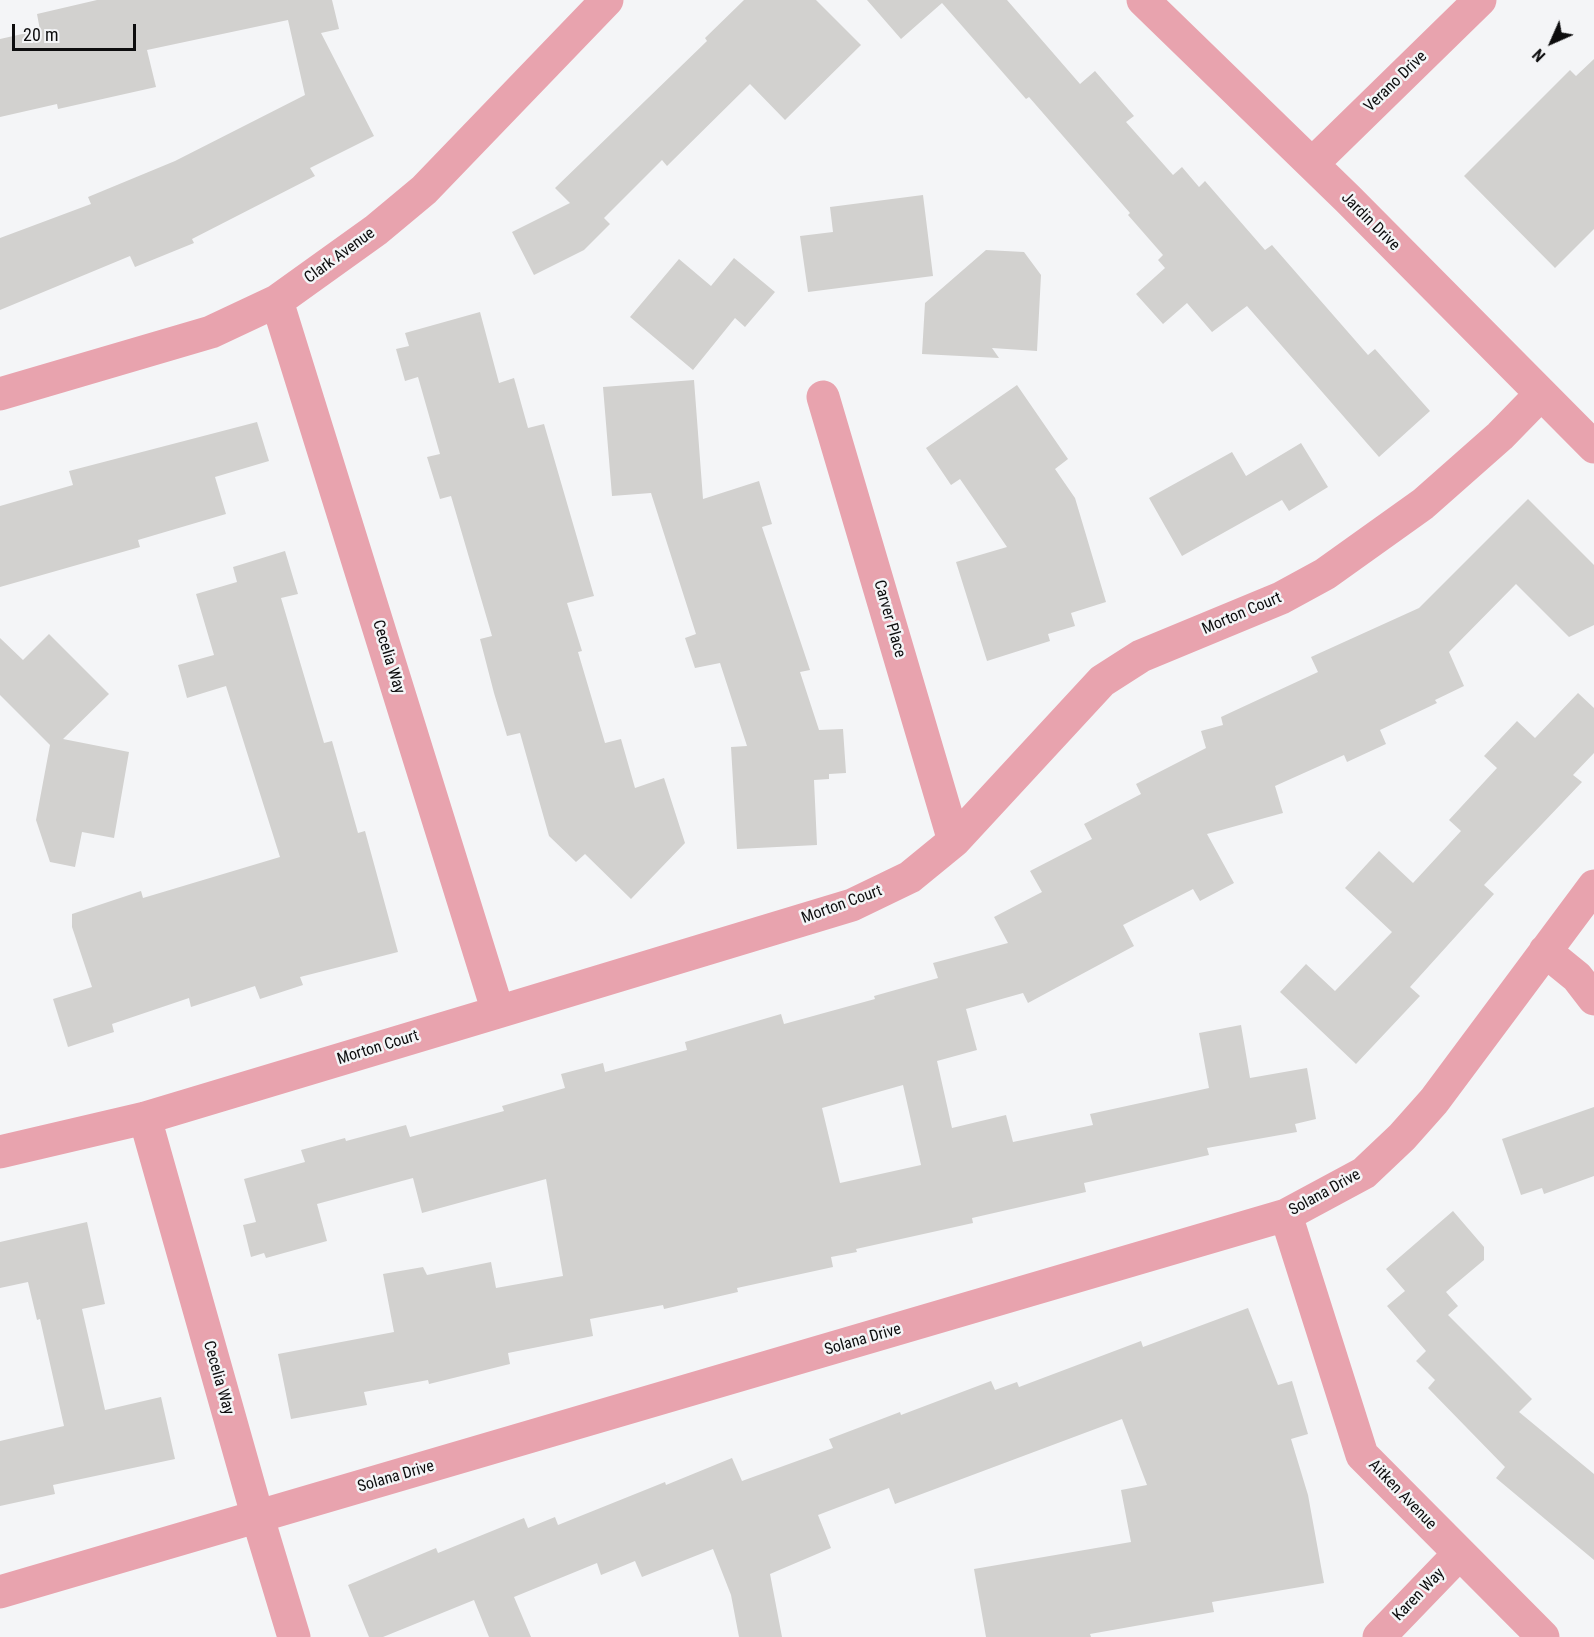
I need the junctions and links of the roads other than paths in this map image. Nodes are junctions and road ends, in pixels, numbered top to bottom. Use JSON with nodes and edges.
{"nodes":[{"id":1,"x":606,"y":0,"type":"edge"},
{"id":2,"x":1143,"y":0,"type":"edge"},
{"id":3,"x":1480,"y":0,"type":"edge"},
{"id":4,"x":1312,"y":164,"type":"junction"},
{"id":5,"x":277,"y":301,"type":"junction"},
{"id":6,"x":0,"y":394,"type":"edge"},
{"id":7,"x":1540,"y":394,"type":"junction"},
{"id":8,"x":823,"y":397,"type":"dead end"},
{"id":9,"x":1594,"y":447,"type":"edge"},
{"id":10,"x":954,"y":841,"type":"junction"},
{"id":11,"x":1594,"y":886,"type":"edge"},
{"id":12,"x":1545,"y":951,"type":"junction"},
{"id":13,"x":1594,"y":999,"type":"edge"},
{"id":14,"x":498,"y":1012,"type":"junction"},
{"id":15,"x":145,"y":1118,"type":"junction"},
{"id":16,"x":0,"y":1152,"type":"edge"},
{"id":17,"x":1286,"y":1215,"type":"junction"},
{"id":18,"x":258,"y":1518,"type":"junction"},
{"id":19,"x":1459,"y":1554,"type":"junction"},
{"id":20,"x":0,"y":1592,"type":"edge"},
{"id":21,"x":294,"y":1637,"type":"edge"},
{"id":22,"x":1379,"y":1637,"type":"edge"},
{"id":23,"x":1543,"y":1637,"type":"edge"}],
"edges":[{"from":1,"to":5,"type":"street","name":"Clark Avenue"},
{"from":2,"to":4,"type":"street","name":"Jardin Drive"},
{"from":3,"to":4,"type":"street","name":"Verano Drive"},
{"from":4,"to":7,"type":"street","name":"Jardin Drive"},
{"from":5,"to":6,"type":"street","name":"Clark Avenue"},
{"from":5,"to":14,"type":"street","name":"Cecelia Way"},
{"from":7,"to":9,"type":"street","name":"Jardin Drive"},
{"from":7,"to":10,"type":"street","name":"Morton Court"},
{"from":8,"to":10,"type":"street","name":"Carver Place"},
{"from":10,"to":14,"type":"street","name":"Morton Court"},
{"from":11,"to":12,"type":"street","name":"Solana Drive"},
{"from":12,"to":13,"type":"street"},
{"from":12,"to":17,"type":"street","name":"Solana Drive"},
{"from":14,"to":15,"type":"street","name":"Morton Court"},
{"from":15,"to":16,"type":"street","name":"Morton Court"},
{"from":15,"to":18,"type":"street","name":"Cecelia Way"},
{"from":17,"to":18,"type":"street","name":"Solana Drive"},
{"from":17,"to":19,"type":"street","name":"Aitken Avenue"},
{"from":18,"to":20,"type":"street","name":"Solana Drive"},
{"from":18,"to":21,"type":"street","name":"Cecelia Way"},
{"from":19,"to":22,"type":"street","name":"Karen Way"},
{"from":19,"to":23,"type":"street","name":"Aitken Avenue"}]}
